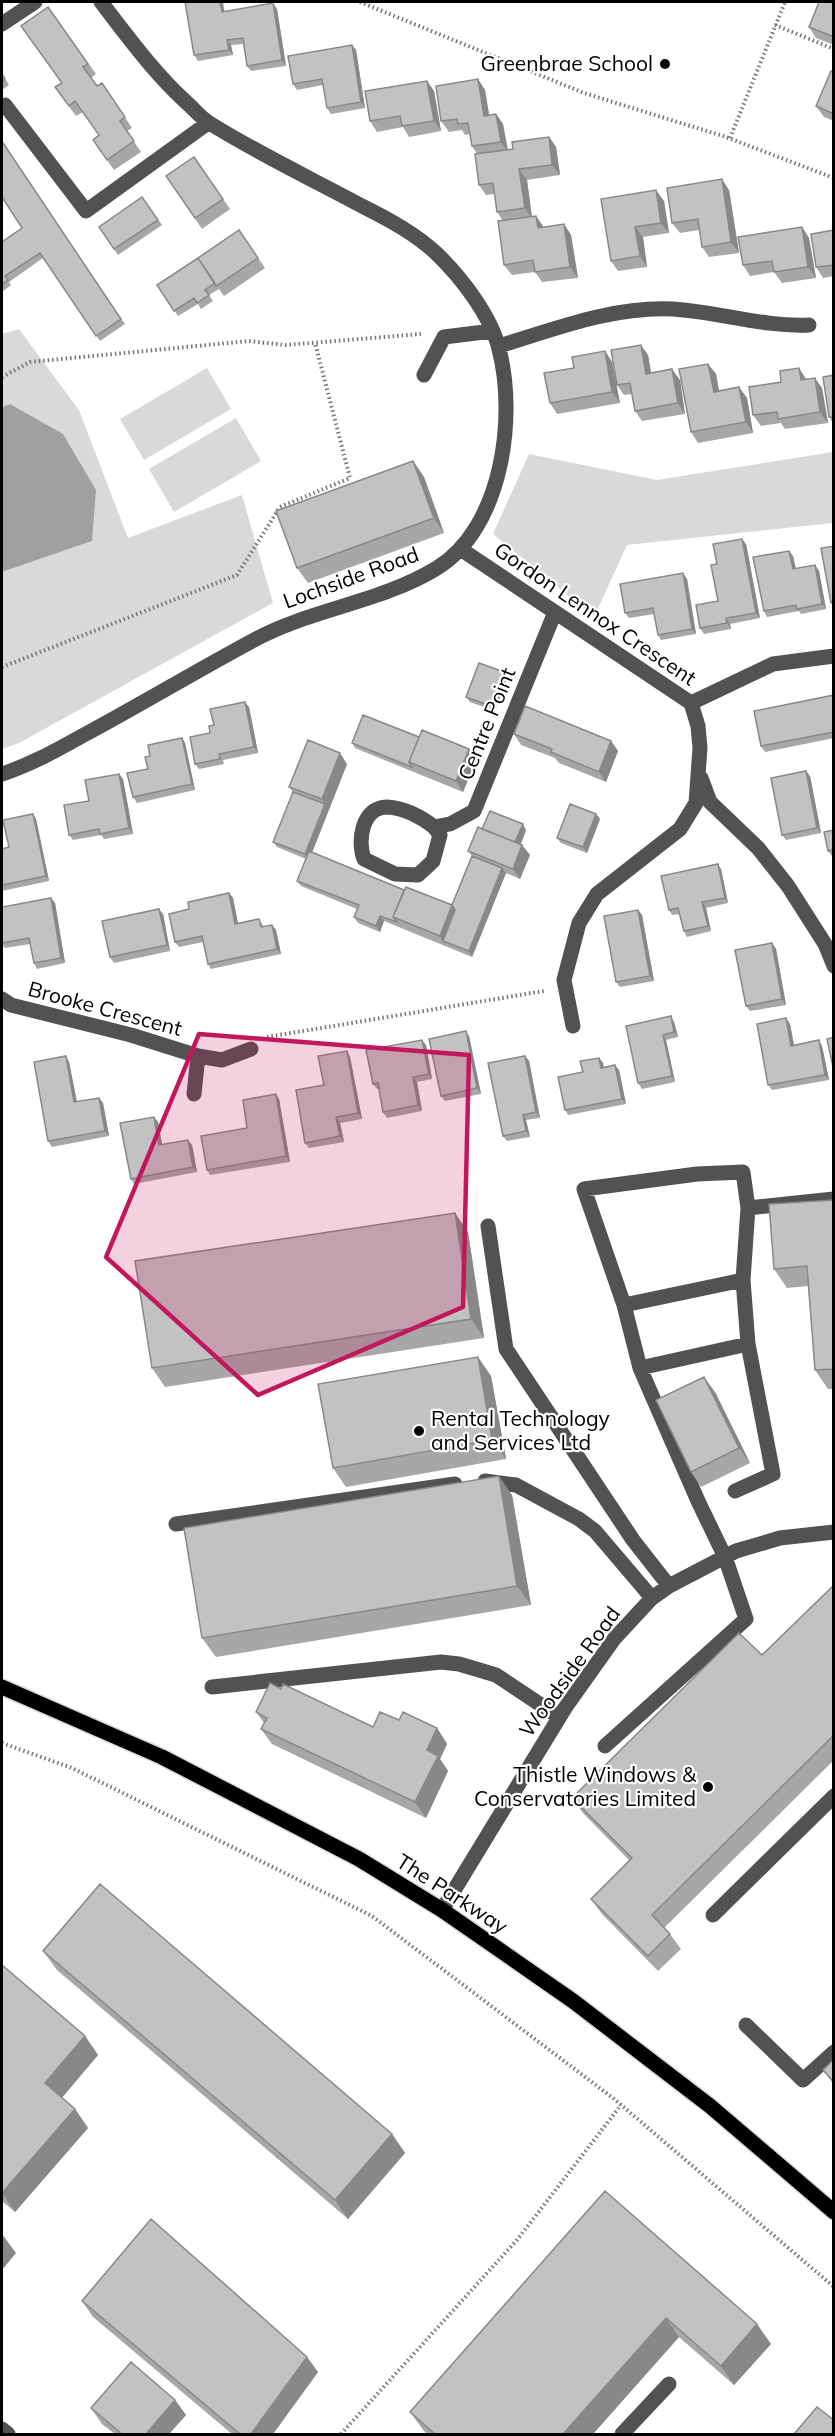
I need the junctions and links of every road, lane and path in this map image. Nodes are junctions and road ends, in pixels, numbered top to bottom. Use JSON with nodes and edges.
{"nodes":[{"id":1,"x":35,"y":2,"type":"edge"},
{"id":2,"x":101,"y":2,"type":"edge"},
{"id":3,"x":360,"y":2,"type":"edge"},
{"id":4,"x":785,"y":2,"type":"edge"},
{"id":5,"x":2,"y":24,"type":"edge"},
{"id":6,"x":775,"y":25,"type":"junction"},
{"id":7,"x":834,"y":49,"type":"edge"},
{"id":8,"x":5,"y":105,"type":"dead end"},
{"id":9,"x":208,"y":123,"type":"junction"},
{"id":10,"x":730,"y":138,"type":"junction"},
{"id":11,"x":834,"y":178,"type":"edge"},
{"id":12,"x":809,"y":325,"type":"dead end"},
{"id":13,"x":492,"y":332,"type":"junction"},
{"id":14,"x":432,"y":333,"type":"dead end"},
{"id":15,"x":315,"y":343,"type":"junction"},
{"id":16,"x":499,"y":346,"type":"junction"},
{"id":17,"x":424,"y":375,"type":"dead end"},
{"id":18,"x":2,"y":377,"type":"edge"},
{"id":19,"x":462,"y":550,"type":"junction"},
{"id":20,"x":555,"y":612,"type":"junction"},
{"id":21,"x":834,"y":656,"type":"edge"},
{"id":22,"x":2,"y":667,"type":"edge"},
{"id":23,"x":691,"y":703,"type":"junction"},
{"id":24,"x":2,"y":774,"type":"edge"},
{"id":25,"x":700,"y":775,"type":"junction"},
{"id":26,"x":434,"y":827,"type":"junction"},
{"id":27,"x":834,"y":966,"type":"edge"},
{"id":28,"x":565,"y":988,"type":"junction"},
{"id":29,"x":2,"y":999,"type":"edge"},
{"id":30,"x":573,"y":1026,"type":"dead end"},
{"id":31,"x":251,"y":1049,"type":"joint"},
{"id":32,"x":198,"y":1056,"type":"junction"},
{"id":33,"x":194,"y":1094,"type":"dead end"},
{"id":34,"x":834,"y":1199,"type":"edge"},
{"id":35,"x":748,"y":1208,"type":"junction"},
{"id":36,"x":488,"y":1226,"type":"dead end"},
{"id":37,"x":743,"y":1280,"type":"junction"},
{"id":38,"x":624,"y":1305,"type":"junction"},
{"id":39,"x":748,"y":1344,"type":"junction"},
{"id":40,"x":640,"y":1368,"type":"junction"},
{"id":41,"x":735,"y":1491,"type":"dead end"},
{"id":42,"x":176,"y":1524,"type":"dead end"},
{"id":43,"x":834,"y":1532,"type":"edge"},
{"id":44,"x":725,"y":1557,"type":"junction"},
{"id":45,"x":669,"y":1586,"type":"junction"},
{"id":46,"x":652,"y":1598,"type":"junction"},
{"id":47,"x":2,"y":1687,"type":"edge"},
{"id":48,"x":212,"y":1687,"type":"dead end"},
{"id":49,"x":559,"y":1717,"type":"junction"},
{"id":50,"x":2,"y":1743,"type":"edge"},
{"id":51,"x":605,"y":1746,"type":"dead end"},
{"id":52,"x":834,"y":1796,"type":"edge"},
{"id":53,"x":442,"y":1910,"type":"junction"},
{"id":54,"x":714,"y":1915,"type":"dead end"},
{"id":55,"x":746,"y":2025,"type":"dead end"},
{"id":56,"x":834,"y":2052,"type":"edge"},
{"id":57,"x":621,"y":2105,"type":"junction"},
{"id":58,"x":834,"y":2212,"type":"edge"},
{"id":59,"x":834,"y":2287,"type":"edge"},
{"id":60,"x":669,"y":2384,"type":"dead end"},
{"id":61,"x":2,"y":2429,"type":"edge"},
{"id":62,"x":8,"y":2434,"type":"edge"},
{"id":63,"x":341,"y":2434,"type":"edge"},
{"id":64,"x":622,"y":2434,"type":"edge"}],
"edges":[{"from":1,"to":5,"type":"street"},
{"from":2,"to":9,"type":"street","name":"Lochside Road"},
{"from":3,"to":10,"type":"path"},
{"from":4,"to":6,"type":"path"},
{"from":6,"to":7,"type":"path"},
{"from":6,"to":10,"type":"path"},
{"from":8,"to":9,"type":"street"},
{"from":9,"to":13,"type":"street","name":"Lochside Road"},
{"from":10,"to":11,"type":"path"},
{"from":12,"to":16,"type":"street"},
{"from":13,"to":16,"type":"street","name":"Lochside Road"},
{"from":13,"to":17,"type":"street"},
{"from":14,"to":15,"type":"path"},
{"from":15,"to":18,"type":"path"},
{"from":15,"to":22,"type":"path"},
{"from":16,"to":19,"type":"street","name":"Lochside Road"},
{"from":19,"to":20,"type":"street","name":"Gordon Lennox Crescent"},
{"from":19,"to":24,"type":"street","name":"Lochside Road"},
{"from":20,"to":23,"type":"street","name":"Gordon Lennox Crescent"},
{"from":20,"to":26,"type":"street","name":"Centre Point"},
{"from":21,"to":23,"type":"street"},
{"from":23,"to":25,"type":"street","name":"Gordon Lennox Crescent"},
{"from":25,"to":27,"type":"street"},
{"from":25,"to":28,"type":"street","name":"Gordon Lennox Crescent"},
{"from":26,"to":26,"type":"street"},
{"from":28,"to":30,"type":"street","name":"Gordon Lennox Crescent"},
{"from":28,"to":31,"type":"path"},
{"from":29,"to":32,"type":"street","name":"Brooke Crescent"},
{"from":31,"to":32,"type":"street","name":"Brooke Crescent"},
{"from":32,"to":33,"type":"street","name":"Brooke Crescent"},
{"from":34,"to":35,"type":"street"},
{"from":35,"to":37,"type":"street"},
{"from":35,"to":38,"type":"street"},
{"from":36,"to":45,"type":"street"},
{"from":37,"to":38,"type":"street"},
{"from":37,"to":39,"type":"street"},
{"from":38,"to":40,"type":"street"},
{"from":39,"to":40,"type":"street"},
{"from":39,"to":41,"type":"street"},
{"from":40,"to":44,"type":"street"},
{"from":42,"to":46,"type":"street"},
{"from":43,"to":44,"type":"street","name":"Woodside Road"},
{"from":44,"to":45,"type":"street","name":"Woodside Road"},
{"from":44,"to":51,"type":"street"},
{"from":45,"to":46,"type":"street","name":"Woodside Road"},
{"from":46,"to":49,"type":"street","name":"Woodside Road"},
{"from":47,"to":53,"type":"main road","name":"The Parkway"},
{"from":48,"to":49,"type":"street"},
{"from":49,"to":53,"type":"street","name":"Woodside Road"},
{"from":50,"to":57,"type":"path"},
{"from":52,"to":54,"type":"street"},
{"from":53,"to":58,"type":"main road","name":"The Parkway"},
{"from":55,"to":56,"type":"street"},
{"from":57,"to":59,"type":"path"},
{"from":57,"to":63,"type":"path"},
{"from":60,"to":64,"type":"street"},
{"from":61,"to":62,"type":"street"}]}
